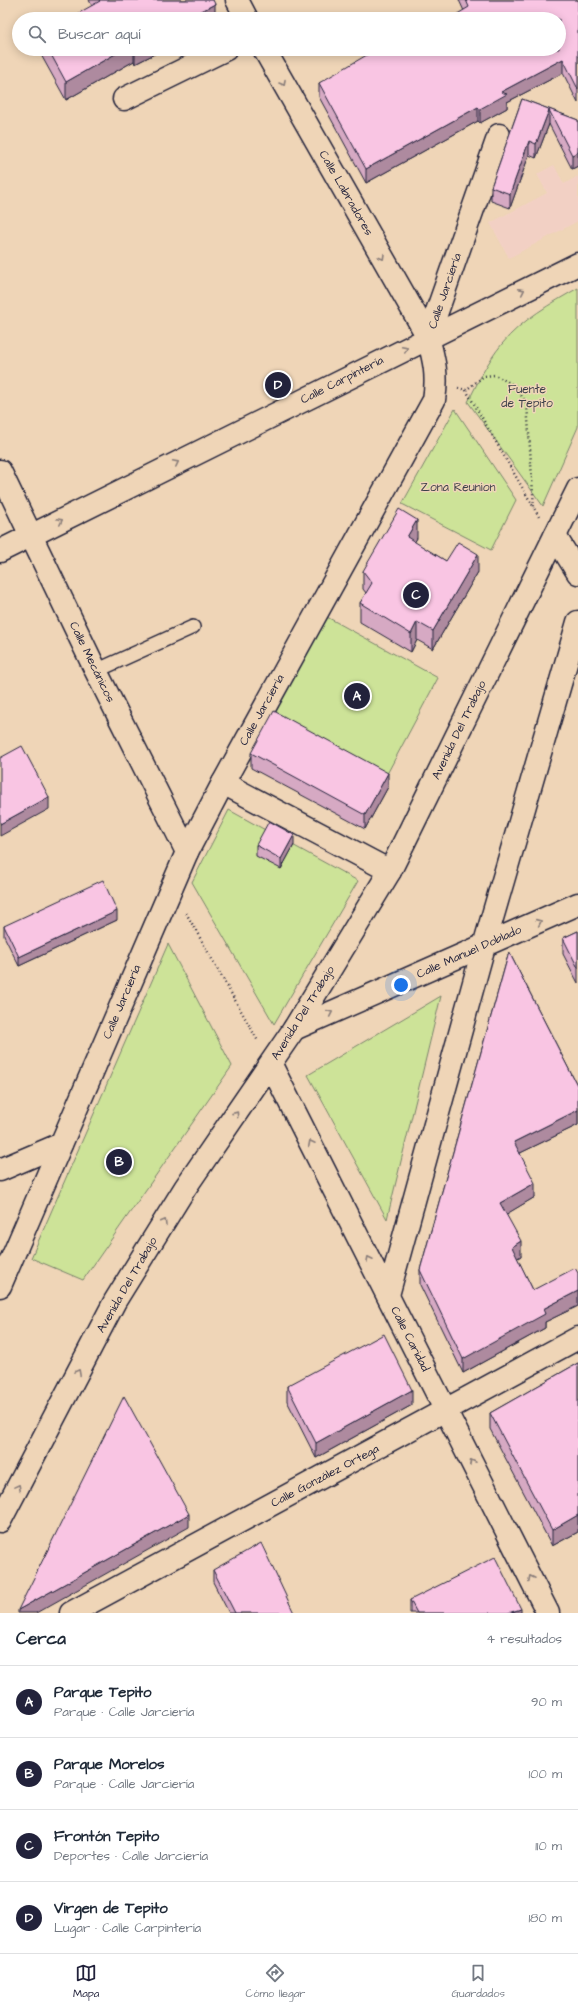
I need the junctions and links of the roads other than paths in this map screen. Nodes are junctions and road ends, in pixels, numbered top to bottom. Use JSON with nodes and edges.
{"nodes":[{"id":1,"x":237,"y":0,"type":"edge"},
{"id":2,"x":243,"y":12,"type":"edge"},
{"id":3,"x":211,"y":56,"type":"edge"},
{"id":4,"x":268,"y":56,"type":"edge"},
{"id":5,"x":124,"y":98,"type":"dead end"},
{"id":6,"x":499,"y":135,"type":"dead end"},
{"id":7,"x":578,"y":264,"type":"edge"},
{"id":8,"x":428,"y":337,"type":"junction"},
{"id":9,"x":0,"y":471,"type":"edge"},
{"id":10,"x":578,"y":489,"type":"edge"},
{"id":11,"x":30,"y":536,"type":"junction"},
{"id":12,"x":554,"y":539,"type":"junction"},
{"id":13,"x":0,"y":551,"type":"edge"},
{"id":14,"x":578,"y":573,"type":"edge"},
{"id":15,"x":578,"y":622,"type":"edge"},
{"id":16,"x":193,"y":627,"type":"dead end"},
{"id":17,"x":96,"y":671,"type":"junction"},
{"id":18,"x":222,"y":783,"type":"junction"},
{"id":19,"x":187,"y":852,"type":"junction"},
{"id":20,"x":390,"y":871,"type":"junction"},
{"id":21,"x":578,"y":904,"type":"edge"},
{"id":22,"x":484,"y":946,"type":"junction"},
{"id":23,"x":294,"y":1029,"type":"junction"},
{"id":24,"x":271,"y":1065,"type":"junction"},
{"id":25,"x":61,"y":1144,"type":"junction"},
{"id":26,"x":0,"y":1170,"type":"edge"},
{"id":27,"x":0,"y":1286,"type":"edge"},
{"id":28,"x":388,"y":1295,"type":"junction"},
{"id":29,"x":578,"y":1338,"type":"edge"},
{"id":30,"x":446,"y":1410,"type":"junction"},
{"id":31,"x":0,"y":1521,"type":"edge"},
{"id":32,"x":71,"y":1613,"type":"edge"},
{"id":33,"x":548,"y":1613,"type":"edge"}],
"edges":[{"from":1,"to":2,"type":"street"},
{"from":3,"to":5,"type":"street"},
{"from":4,"to":8,"type":"street","name":"Calle Labradores","one_way":true},
{"from":6,"to":8,"type":"street","name":"Calle Jarciería"},
{"from":8,"to":7,"type":"street","name":"Calle Carpintería","one_way":true},
{"from":11,"to":8,"type":"street","name":"Calle Carpintería","one_way":true},
{"from":8,"to":18,"type":"street","name":"Calle Jarciería"},
{"from":9,"to":11,"type":"street","name":"Calle Mecánicos"},
{"from":10,"to":12,"type":"street","name":"Avenida Del Trabajo"},
{"from":11,"to":13,"type":"street","name":"Calle Carpintería"},
{"from":11,"to":17,"type":"street","name":"Calle Mecánicos"},
{"from":12,"to":14,"type":"street"},
{"from":12,"to":20,"type":"street","name":"Avenida Del Trabajo"},
{"from":15,"to":22,"type":"street"},
{"from":16,"to":17,"type":"lane"},
{"from":17,"to":19,"type":"street","name":"Calle Mecánicos"},
{"from":18,"to":19,"type":"street","name":"Calle Jarciería"},
{"from":18,"to":20,"type":"street"},
{"from":19,"to":25,"type":"street","name":"Calle Jarciería"},
{"from":20,"to":23,"type":"street","name":"Avenida Del Trabajo"},
{"from":22,"to":21,"type":"street","name":"Calle Manuel Doblado","one_way":true},
{"from":23,"to":22,"type":"street","name":"Calle Manuel Doblado","one_way":true},
{"from":22,"to":28,"type":"street"},
{"from":23,"to":24,"type":"street","name":"Avenida Del Trabajo"},
{"from":28,"to":24,"type":"street","name":"Calle Caridad","one_way":true},
{"from":31,"to":24,"type":"street","name":"Avenida Del Trabajo","one_way":true},
{"from":25,"to":26,"type":"street"},
{"from":25,"to":27,"type":"street","name":"Calle Jarciería"},
{"from":28,"to":30,"type":"street","name":"Calle Caridad"},
{"from":29,"to":30,"type":"street","name":"Calle González Ortega"},
{"from":30,"to":32,"type":"street","name":"Calle González Ortega"},
{"from":33,"to":30,"type":"street","name":"Calle Caridad","one_way":true}]}
